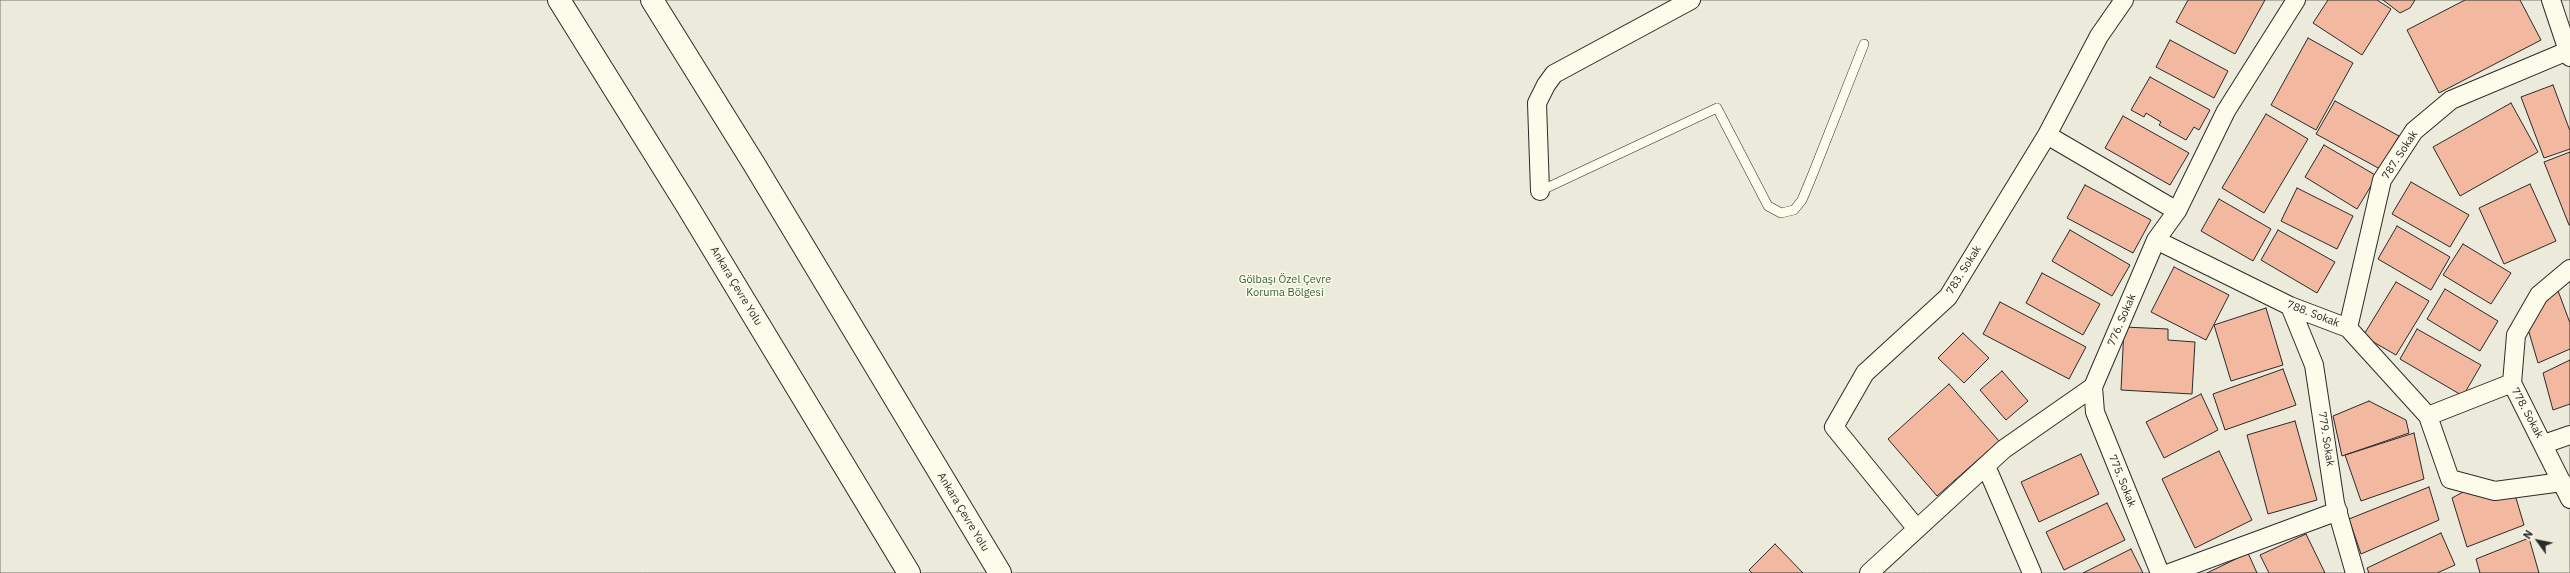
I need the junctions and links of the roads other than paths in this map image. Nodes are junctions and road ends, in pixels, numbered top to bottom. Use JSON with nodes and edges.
{"nodes":[{"id":1,"x":559,"y":0,"type":"edge"},
{"id":2,"x":652,"y":0,"type":"edge"},
{"id":3,"x":1691,"y":0,"type":"edge"},
{"id":4,"x":2124,"y":0,"type":"edge"},
{"id":5,"x":2296,"y":0,"type":"edge"},
{"id":6,"x":2551,"y":0,"type":"edge"},
{"id":7,"x":1864,"y":44,"type":"dead end"},
{"id":8,"x":2569,"y":53,"type":"edge"},
{"id":9,"x":2047,"y":135,"type":"junction"},
{"id":10,"x":1540,"y":191,"type":"joint"},
{"id":11,"x":2177,"y":211,"type":"junction"},
{"id":12,"x":2156,"y":240,"type":"junction"},
{"id":13,"x":2570,"y":268,"type":"edge"},
{"id":14,"x":2290,"y":306,"type":"junction"},
{"id":15,"x":2348,"y":328,"type":"junction"},
{"id":16,"x":2512,"y":383,"type":"junction"},
{"id":17,"x":2093,"y":387,"type":"junction"},
{"id":18,"x":2428,"y":416,"type":"junction"},
{"id":19,"x":2570,"y":435,"type":"edge"},
{"id":20,"x":2544,"y":444,"type":"junction"},
{"id":21,"x":1986,"y":466,"type":"junction"},
{"id":22,"x":2562,"y":482,"type":"junction"},
{"id":23,"x":2570,"y":499,"type":"edge"},
{"id":24,"x":2338,"y":511,"type":"junction"},
{"id":25,"x":1918,"y":529,"type":"junction"},
{"id":26,"x":910,"y":573,"type":"edge"},
{"id":27,"x":1000,"y":573,"type":"edge"},
{"id":28,"x":1869,"y":573,"type":"edge"},
{"id":29,"x":2032,"y":573,"type":"edge"},
{"id":30,"x":2160,"y":573,"type":"edge"},
{"id":31,"x":2170,"y":573,"type":"edge"},
{"id":32,"x":2355,"y":573,"type":"edge"}],
"edges":[{"from":1,"to":26,"type":"highway","name":"Ankara Çevre Yolu"},
{"from":2,"to":27,"type":"highway","name":"Ankara Çevre Yolu"},
{"from":3,"to":10,"type":"street"},
{"from":4,"to":9,"type":"street","name":"783. Sokak"},
{"from":5,"to":11,"type":"street","name":"776. Sokak"},
{"from":6,"to":8,"type":"street"},
{"from":7,"to":10,"type":"lane"},
{"from":8,"to":15,"type":"street","name":"787. Sokak"},
{"from":9,"to":11,"type":"street"},
{"from":9,"to":25,"type":"street","name":"783. Sokak"},
{"from":11,"to":12,"type":"street","name":"776. Sokak"},
{"from":12,"to":14,"type":"street","name":"788. Sokak"},
{"from":12,"to":17,"type":"street","name":"776. Sokak"},
{"from":13,"to":16,"type":"street","name":"778. Sokak"},
{"from":14,"to":15,"type":"street","name":"788. Sokak"},
{"from":14,"to":24,"type":"street","name":"779. Sokak"},
{"from":15,"to":18,"type":"street","name":"788. Sokak"},
{"from":16,"to":18,"type":"street"},
{"from":16,"to":20,"type":"street","name":"778. Sokak"},
{"from":17,"to":21,"type":"street"},
{"from":17,"to":30,"type":"street","name":"775. Sokak"},
{"from":18,"to":22,"type":"street"},
{"from":19,"to":20,"type":"street"},
{"from":20,"to":22,"type":"street","name":"778. Sokak"},
{"from":21,"to":25,"type":"street"},
{"from":21,"to":29,"type":"street"},
{"from":22,"to":23,"type":"street","name":"778. Sokak"},
{"from":24,"to":31,"type":"street"},
{"from":24,"to":32,"type":"street","name":"779. Sokak"},
{"from":25,"to":28,"type":"street"}]}
